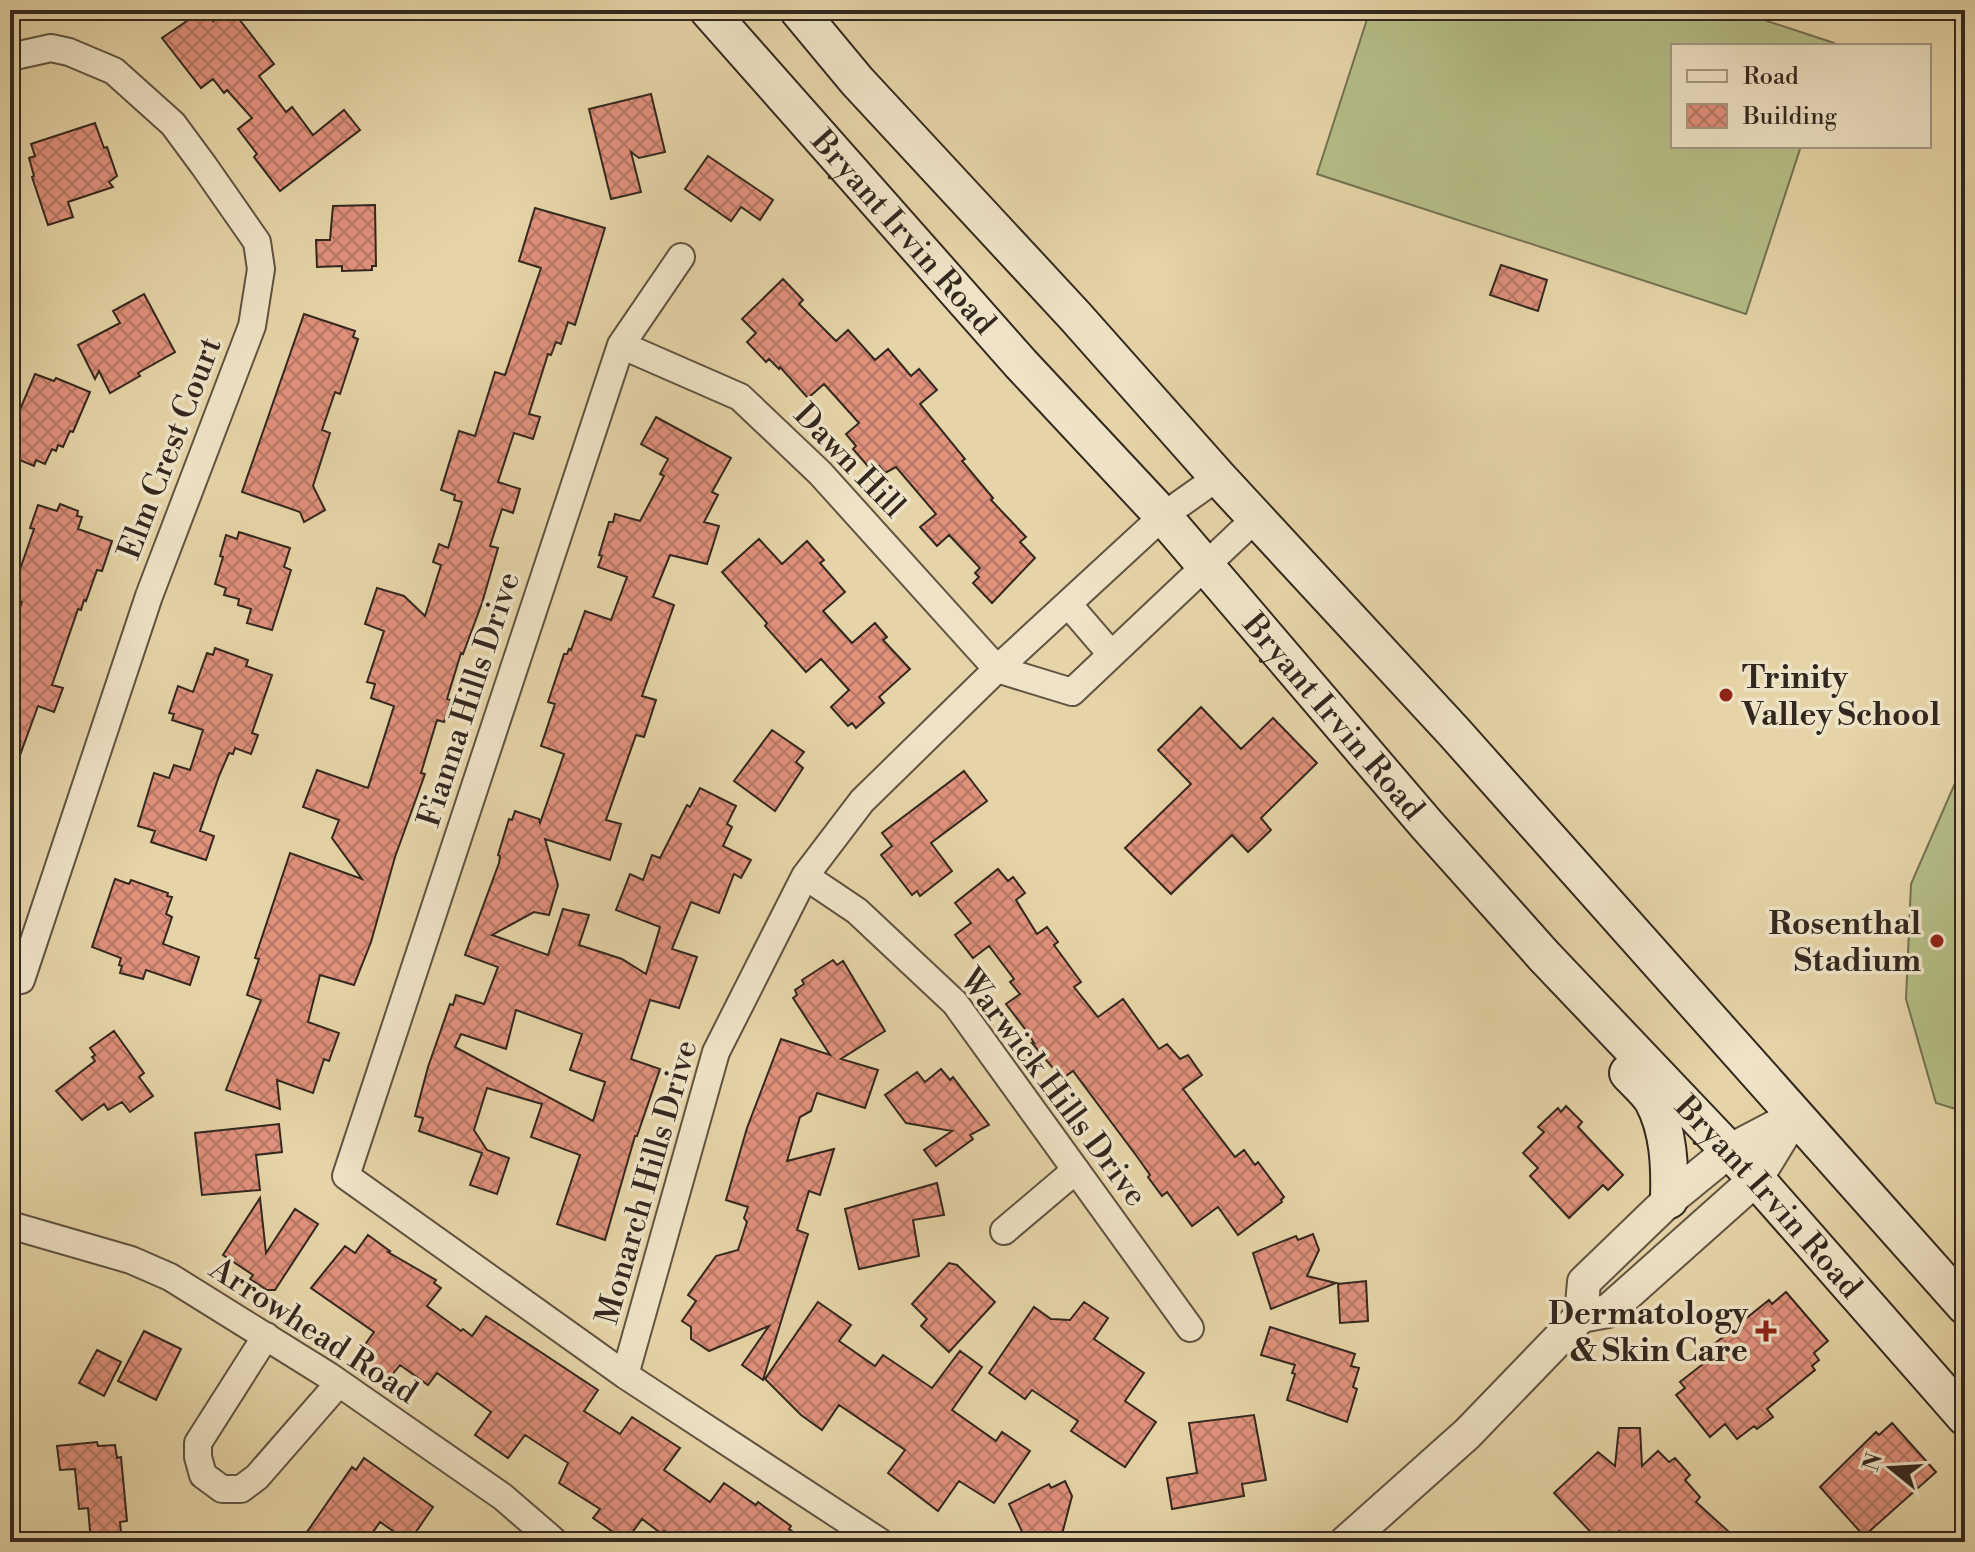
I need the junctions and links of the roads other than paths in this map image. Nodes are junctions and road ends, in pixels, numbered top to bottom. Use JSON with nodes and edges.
{"nodes":[{"id":1,"x":708,"y":10,"type":"edge"},
{"id":2,"x":798,"y":10,"type":"edge"},
{"id":3,"x":10,"y":57,"type":"edge"},
{"id":4,"x":681,"y":257,"type":"dead end"},
{"id":5,"x":621,"y":345,"type":"junction"},
{"id":6,"x":1218,"y":477,"type":"junction"},
{"id":7,"x":1163,"y":516,"type":"junction"},
{"id":8,"x":1257,"y":517,"type":"junction"},
{"id":9,"x":1205,"y":565,"type":"junction"},
{"id":10,"x":1068,"y":604,"type":"junction"},
{"id":11,"x":1111,"y":654,"type":"junction"},
{"id":12,"x":997,"y":669,"type":"junction"},
{"id":13,"x":805,"y":876,"type":"junction"},
{"id":14,"x":1544,"y":956,"type":"junction"},
{"id":15,"x":10,"y":981,"type":"edge"},
{"id":16,"x":1794,"y":1117,"type":"junction"},
{"id":17,"x":1729,"y":1151,"type":"junction"},
{"id":18,"x":1076,"y":1170,"type":"junction"},
{"id":19,"x":1756,"y":1179,"type":"junction"},
{"id":20,"x":1669,"y":1200,"type":"junction"},
{"id":21,"x":10,"y":1225,"type":"edge"},
{"id":22,"x":1004,"y":1231,"type":"dead end"},
{"id":23,"x":1965,"y":1306,"type":"edge"},
{"id":24,"x":1581,"y":1316,"type":"junction"},
{"id":25,"x":1190,"y":1328,"type":"dead end"},
{"id":26,"x":266,"y":1336,"type":"junction"},
{"id":27,"x":625,"y":1375,"type":"junction"},
{"id":28,"x":339,"y":1383,"type":"junction"},
{"id":29,"x":1965,"y":1417,"type":"edge"},
{"id":30,"x":555,"y":1542,"type":"edge"},
{"id":31,"x":880,"y":1542,"type":"edge"},
{"id":32,"x":1346,"y":1542,"type":"edge"}],
"edges":[{"from":1,"to":7,"type":"main road","name":"Bryant Irvin Road"},
{"from":2,"to":6,"type":"main road","name":"Bryant Irvin Road"},
{"from":3,"to":15,"type":"street","name":"Elm Crest Court"},
{"from":4,"to":5,"type":"street","name":"Fianna Hills Drive"},
{"from":5,"to":12,"type":"street","name":"Dawn Hill"},
{"from":5,"to":27,"type":"street","name":"Fianna Hills Drive"},
{"from":6,"to":7,"type":"street","name":"Monarch Hills Drive"},
{"from":6,"to":8,"type":"main road","name":"Bryant Irvin Road"},
{"from":7,"to":9,"type":"main road","name":"Bryant Irvin Road"},
{"from":7,"to":10,"type":"street","name":"Monarch Hills Drive"},
{"from":8,"to":9,"type":"street"},
{"from":8,"to":16,"type":"main road","name":"Bryant Irvin Road"},
{"from":9,"to":11,"type":"street"},
{"from":9,"to":14,"type":"main road","name":"Bryant Irvin Road"},
{"from":10,"to":11,"type":"street"},
{"from":10,"to":12,"type":"street","name":"Monarch Hills Drive"},
{"from":11,"to":12,"type":"street"},
{"from":12,"to":13,"type":"street","name":"Monarch Hills Drive"},
{"from":13,"to":18,"type":"street","name":"Warwick Hills Drive"},
{"from":13,"to":27,"type":"street","name":"Monarch Hills Drive"},
{"from":14,"to":17,"type":"main road","name":"Bryant Irvin Road"},
{"from":14,"to":20,"type":"main road"},
{"from":16,"to":17,"type":"street"},
{"from":16,"to":19,"type":"street"},
{"from":16,"to":23,"type":"main road","name":"Bryant Irvin Road"},
{"from":17,"to":19,"type":"main road","name":"Bryant Irvin Road"},
{"from":17,"to":20,"type":"street"},
{"from":18,"to":22,"type":"street"},
{"from":18,"to":25,"type":"street","name":"Warwick Hills Drive"},
{"from":19,"to":24,"type":"street"},
{"from":19,"to":29,"type":"main road","name":"Bryant Irvin Road"},
{"from":20,"to":24,"type":"street"},
{"from":21,"to":26,"type":"street","name":"Arrowhead Road"},
{"from":24,"to":32,"type":"street"},
{"from":26,"to":28,"type":"street","name":"Arrowhead Road"},
{"from":26,"to":28,"type":"street"},
{"from":27,"to":31,"type":"street"},
{"from":28,"to":30,"type":"street","name":"Arrowhead Road"}]}
